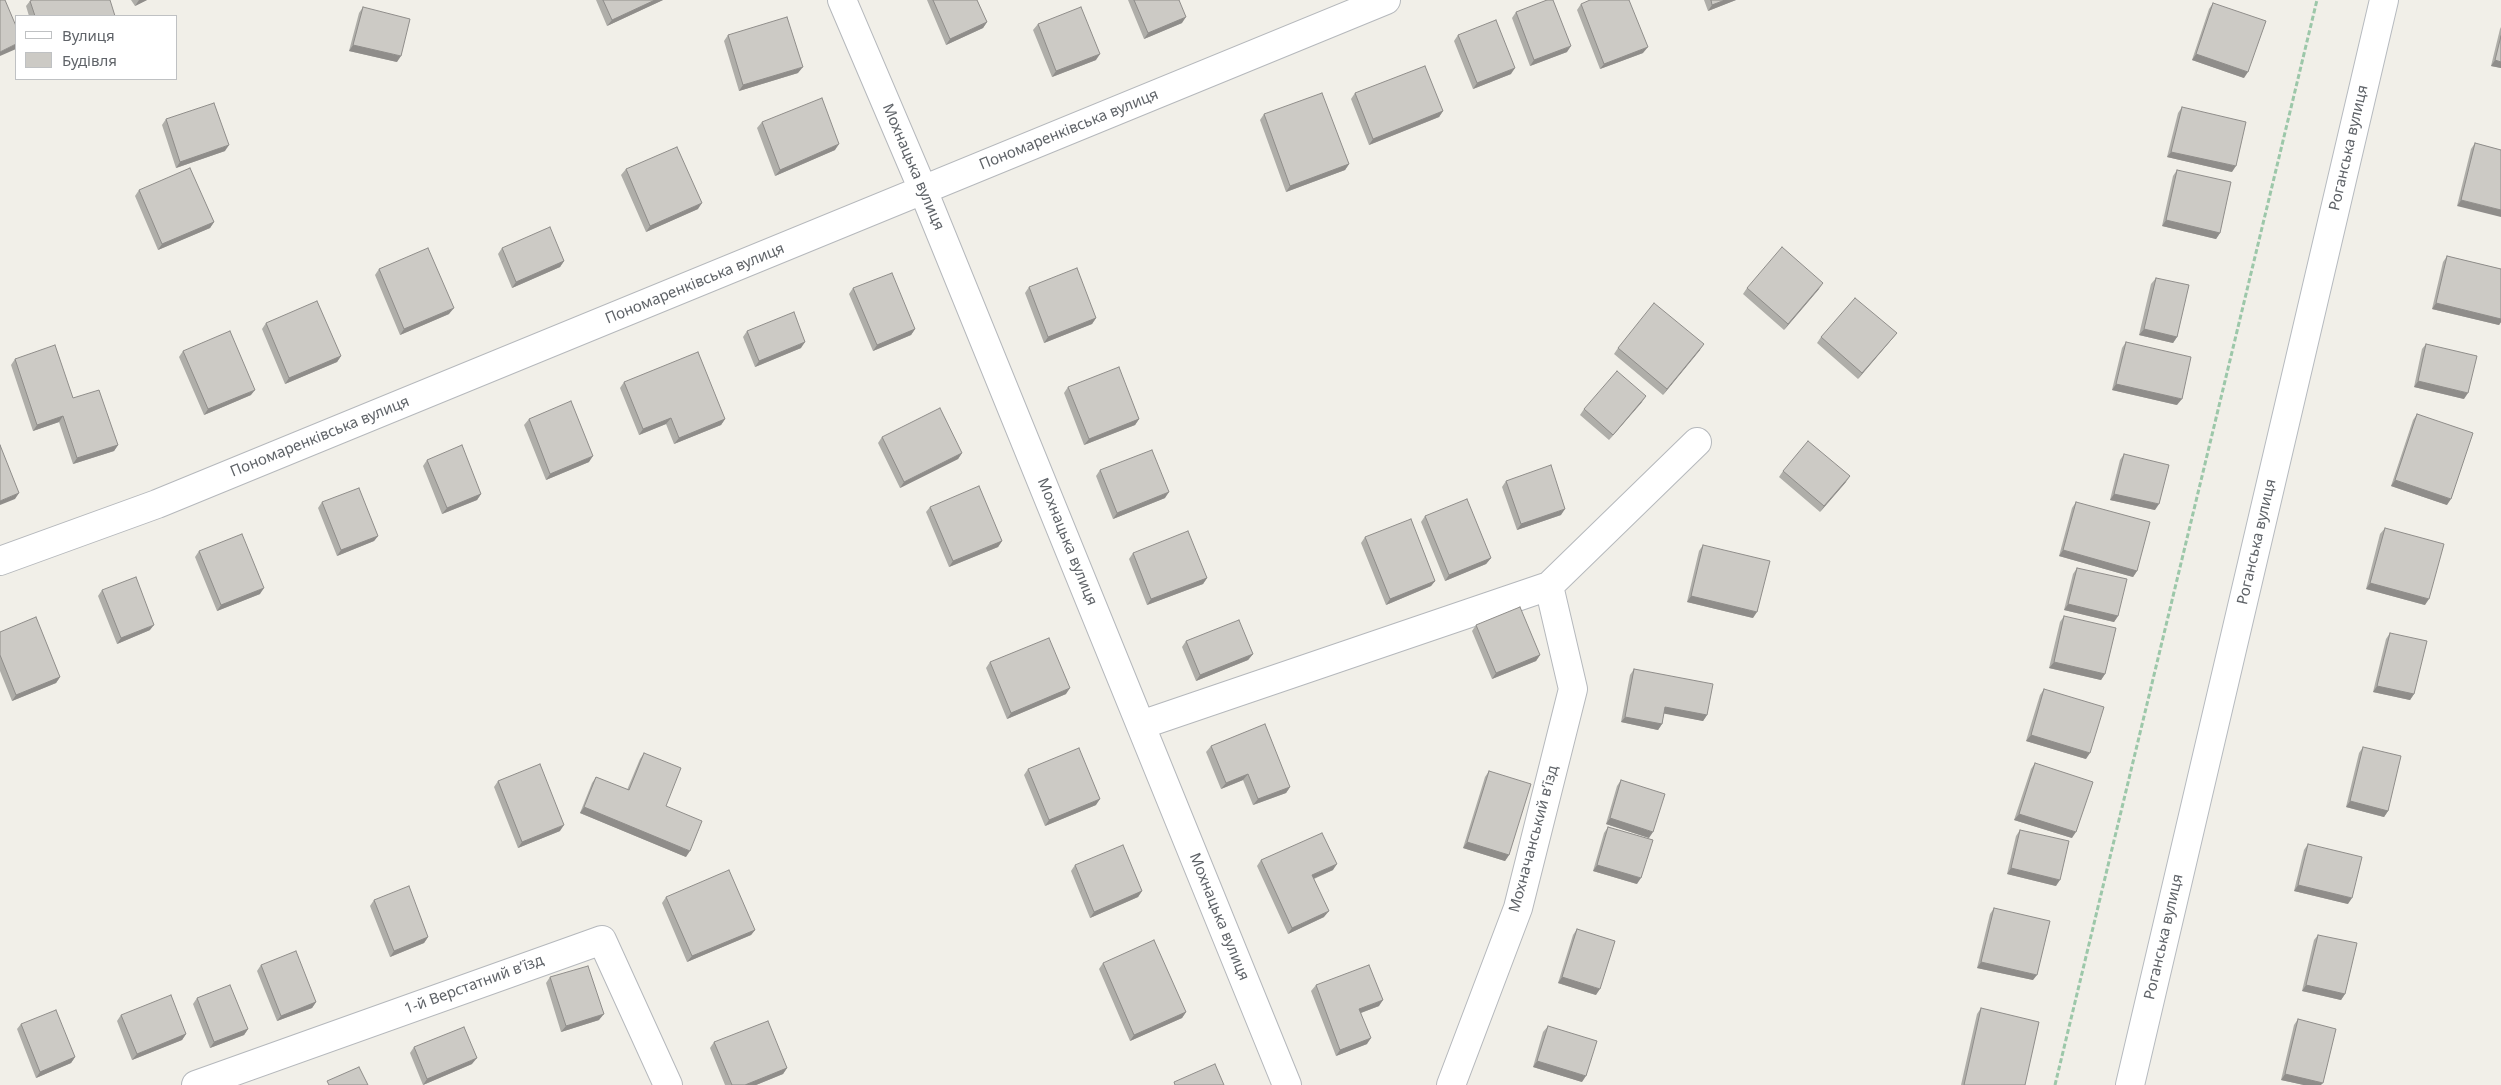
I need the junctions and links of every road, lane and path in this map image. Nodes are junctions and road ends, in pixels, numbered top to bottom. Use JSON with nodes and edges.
{"nodes":[{"id":1,"x":842,"y":0,"type":"edge"},
{"id":2,"x":1386,"y":0,"type":"edge"},
{"id":3,"x":2317,"y":0,"type":"edge"},
{"id":4,"x":2384,"y":0,"type":"edge"},
{"id":5,"x":923,"y":190,"type":"junction"},
{"id":6,"x":1698,"y":442,"type":"dead end"},
{"id":7,"x":0,"y":561,"type":"edge"},
{"id":8,"x":1549,"y":586,"type":"junction"},
{"id":9,"x":1141,"y":725,"type":"junction"},
{"id":10,"x":196,"y":1085,"type":"edge"},
{"id":11,"x":668,"y":1085,"type":"edge"},
{"id":12,"x":1287,"y":1085,"type":"edge"},
{"id":13,"x":1451,"y":1085,"type":"edge"},
{"id":14,"x":2055,"y":1085,"type":"edge"},
{"id":15,"x":2130,"y":1085,"type":"edge"}],
"edges":[{"from":1,"to":5,"type":"street","name":"Мохнацька вулиця"},
{"from":2,"to":5,"type":"street","name":"Пономаренківська вулиця"},
{"from":3,"to":14,"type":"path"},
{"from":4,"to":15,"type":"street","name":"Роганська вулиця"},
{"from":5,"to":7,"type":"street","name":"Пономаренківська вулиця"},
{"from":5,"to":9,"type":"street","name":"Мохнацька вулиця"},
{"from":6,"to":8,"type":"street"},
{"from":8,"to":9,"type":"street"},
{"from":8,"to":13,"type":"street","name":"Мохначанський в’їзд"},
{"from":9,"to":12,"type":"street","name":"Мохнацька вулиця"},
{"from":10,"to":11,"type":"street","name":"1-й Верстатний в’їзд"}]}
